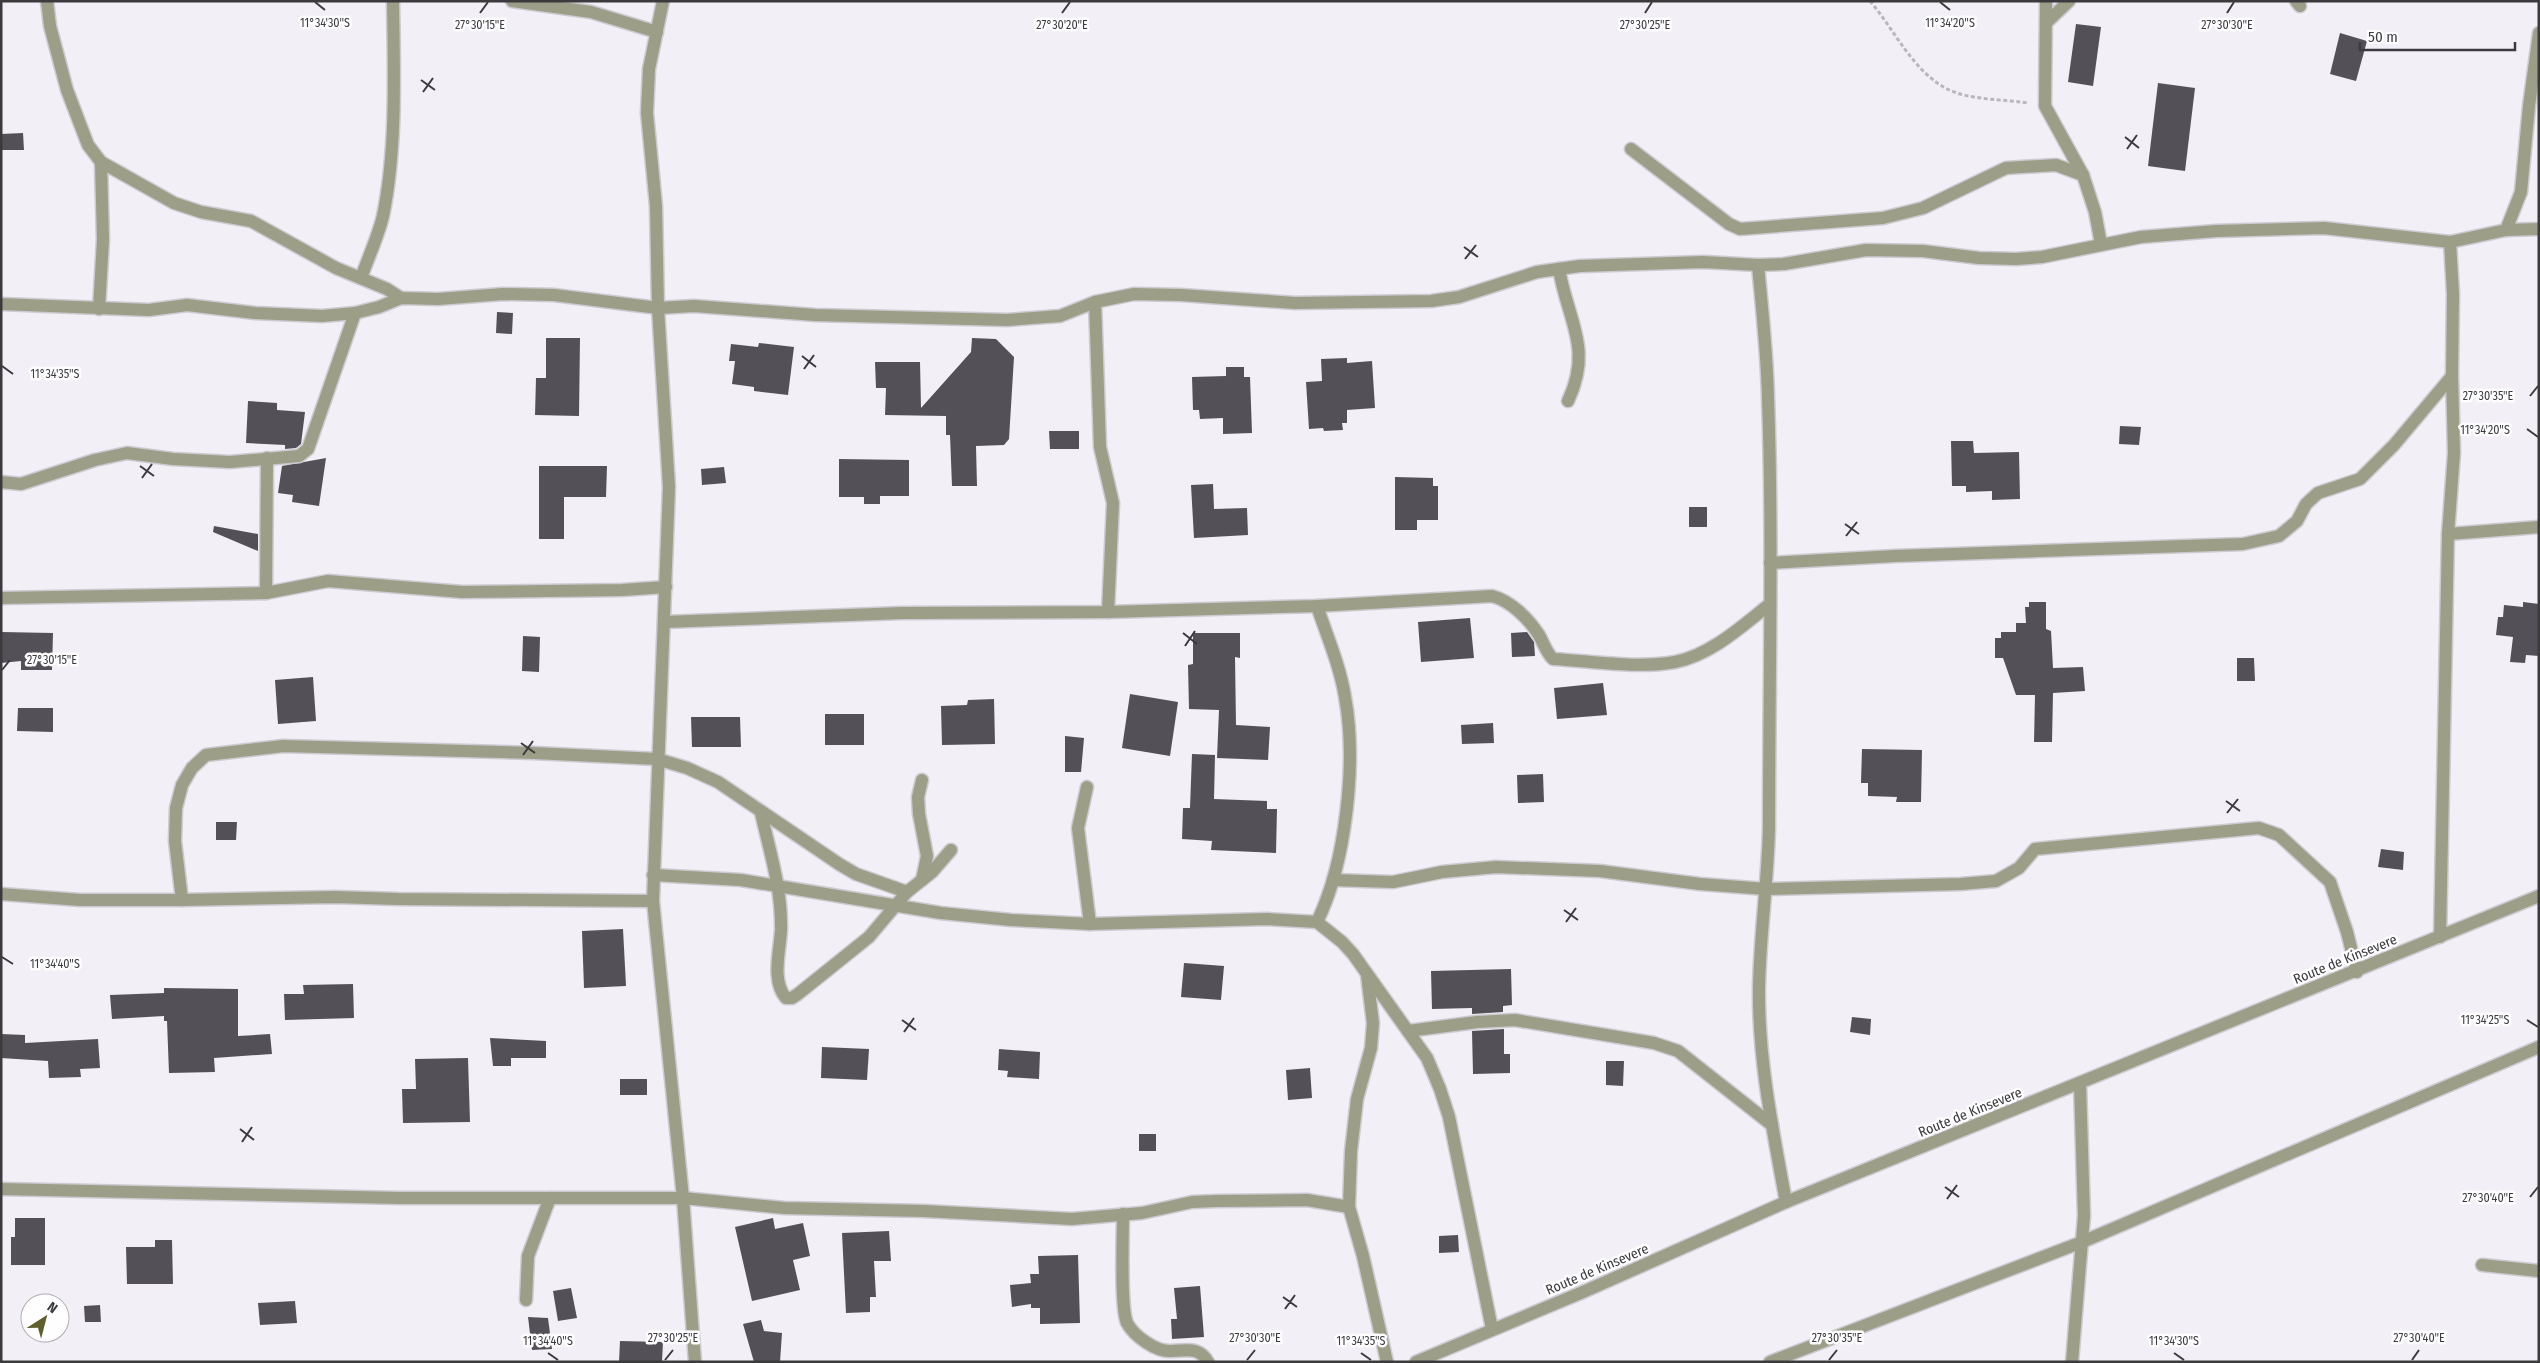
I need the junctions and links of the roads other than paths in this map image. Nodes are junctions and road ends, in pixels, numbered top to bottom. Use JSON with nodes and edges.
{"nodes":[{"id":1,"x":47,"y":1,"type":"edge"},
{"id":2,"x":393,"y":1,"type":"edge"},
{"id":3,"x":512,"y":1,"type":"edge"},
{"id":4,"x":663,"y":1,"type":"edge"},
{"id":5,"x":2046,"y":1,"type":"edge"},
{"id":6,"x":2068,"y":1,"type":"edge"},
{"id":7,"x":589,"y":6,"type":"edge"},
{"id":8,"x":2048,"y":22,"type":"junction"},
{"id":9,"x":657,"y":32,"type":"junction"},
{"id":10,"x":2539,"y":33,"type":"edge"},
{"id":11,"x":1631,"y":149,"type":"dead end"},
{"id":12,"x":100,"y":162,"type":"junction"},
{"id":13,"x":2083,"y":175,"type":"junction"},
{"id":14,"x":2539,"y":229,"type":"edge"},
{"id":15,"x":2506,"y":230,"type":"junction"},
{"id":16,"x":2450,"y":242,"type":"junction"},
{"id":17,"x":2101,"y":244,"type":"junction"},
{"id":18,"x":1758,"y":265,"type":"junction"},
{"id":19,"x":1559,"y":269,"type":"junction"},
{"id":20,"x":361,"y":278,"type":"junction"},
{"id":21,"x":401,"y":298,"type":"junction"},
{"id":22,"x":1095,"y":302,"type":"junction"},
{"id":23,"x":1,"y":304,"type":"edge"},
{"id":24,"x":658,"y":308,"type":"junction"},
{"id":25,"x":99,"y":309,"type":"junction"},
{"id":26,"x":355,"y":313,"type":"junction"},
{"id":27,"x":2452,"y":376,"type":"junction"},
{"id":28,"x":1568,"y":401,"type":"dead end"},
{"id":29,"x":267,"y":458,"type":"junction"},
{"id":30,"x":1,"y":482,"type":"edge"},
{"id":31,"x":2539,"y":527,"type":"edge"},
{"id":32,"x":2448,"y":534,"type":"junction"},
{"id":33,"x":1770,"y":563,"type":"junction"},
{"id":34,"x":666,"y":587,"type":"junction"},
{"id":35,"x":266,"y":593,"type":"junction"},
{"id":36,"x":1,"y":598,"type":"edge"},
{"id":37,"x":1770,"y":604,"type":"junction"},
{"id":38,"x":1317,"y":606,"type":"junction"},
{"id":39,"x":1108,"y":612,"type":"junction"},
{"id":40,"x":664,"y":622,"type":"junction"},
{"id":41,"x":657,"y":759,"type":"junction"},
{"id":42,"x":922,"y":780,"type":"dead end"},
{"id":43,"x":1087,"y":787,"type":"dead end"},
{"id":44,"x":761,"y":813,"type":"junction"},
{"id":45,"x":951,"y":850,"type":"dead end"},
{"id":46,"x":653,"y":875,"type":"junction"},
{"id":47,"x":922,"y":880,"type":"junction"},
{"id":48,"x":1334,"y":880,"type":"junction"},
{"id":49,"x":778,"y":886,"type":"junction"},
{"id":50,"x":1766,"y":889,"type":"junction"},
{"id":51,"x":908,"y":892,"type":"junction"},
{"id":52,"x":1,"y":894,"type":"edge"},
{"id":53,"x":2539,"y":896,"type":"edge"},
{"id":54,"x":182,"y":900,"type":"junction"},
{"id":55,"x":653,"y":902,"type":"junction"},
{"id":56,"x":895,"y":906,"type":"junction"},
{"id":57,"x":1316,"y":922,"type":"junction"},
{"id":58,"x":1090,"y":924,"type":"junction"},
{"id":59,"x":2440,"y":937,"type":"junction"},
{"id":60,"x":2357,"y":972,"type":"junction"},
{"id":61,"x":1367,"y":973,"type":"junction"},
{"id":62,"x":1408,"y":1031,"type":"junction"},
{"id":63,"x":2539,"y":1047,"type":"edge"},
{"id":64,"x":2080,"y":1084,"type":"junction"},
{"id":65,"x":1772,"y":1125,"type":"junction"},
{"id":66,"x":1,"y":1189,"type":"edge"},
{"id":67,"x":550,"y":1198,"type":"junction"},
{"id":68,"x":683,"y":1198,"type":"junction"},
{"id":69,"x":1786,"y":1202,"type":"junction"},
{"id":70,"x":1349,"y":1207,"type":"junction"},
{"id":71,"x":1123,"y":1214,"type":"junction"},
{"id":72,"x":2082,"y":1242,"type":"junction"},
{"id":73,"x":2482,"y":1266,"type":"dead end"},
{"id":74,"x":2539,"y":1271,"type":"edge"},
{"id":75,"x":526,"y":1300,"type":"dead end"},
{"id":76,"x":1492,"y":1329,"type":"junction"},
{"id":77,"x":695,"y":1362,"type":"edge"},
{"id":78,"x":1208,"y":1362,"type":"edge"},
{"id":79,"x":1387,"y":1362,"type":"edge"},
{"id":80,"x":1416,"y":1362,"type":"edge"},
{"id":81,"x":1770,"y":1362,"type":"edge"},
{"id":82,"x":2072,"y":1362,"type":"edge"}],
"edges":[{"from":1,"to":12,"type":"street"},
{"from":2,"to":20,"type":"street"},
{"from":3,"to":7,"type":"street"},
{"from":4,"to":9,"type":"street"},
{"from":5,"to":8,"type":"street"},
{"from":6,"to":8,"type":"street"},
{"from":7,"to":9,"type":"street"},
{"from":8,"to":13,"type":"street"},
{"from":9,"to":24,"type":"street"},
{"from":10,"to":15,"type":"street"},
{"from":11,"to":13,"type":"street"},
{"from":12,"to":20,"type":"street"},
{"from":12,"to":25,"type":"street"},
{"from":13,"to":17,"type":"street"},
{"from":14,"to":15,"type":"street"},
{"from":15,"to":16,"type":"street"},
{"from":16,"to":17,"type":"street"},
{"from":16,"to":27,"type":"street"},
{"from":17,"to":18,"type":"street"},
{"from":18,"to":19,"type":"street"},
{"from":18,"to":33,"type":"street"},
{"from":19,"to":22,"type":"street"},
{"from":19,"to":28,"type":"street"},
{"from":20,"to":21,"type":"street"},
{"from":21,"to":24,"type":"street"},
{"from":21,"to":26,"type":"street"},
{"from":22,"to":24,"type":"street"},
{"from":22,"to":39,"type":"street"},
{"from":23,"to":25,"type":"street"},
{"from":24,"to":34,"type":"street"},
{"from":25,"to":26,"type":"street"},
{"from":26,"to":29,"type":"street"},
{"from":27,"to":32,"type":"street"},
{"from":27,"to":33,"type":"street"},
{"from":29,"to":30,"type":"street"},
{"from":29,"to":35,"type":"street"},
{"from":31,"to":32,"type":"street"},
{"from":32,"to":59,"type":"street"},
{"from":33,"to":37,"type":"street"},
{"from":34,"to":35,"type":"street"},
{"from":34,"to":40,"type":"street"},
{"from":35,"to":36,"type":"street"},
{"from":37,"to":38,"type":"street"},
{"from":37,"to":50,"type":"street"},
{"from":38,"to":39,"type":"street"},
{"from":38,"to":48,"type":"street"},
{"from":39,"to":40,"type":"street"},
{"from":40,"to":41,"type":"street"},
{"from":41,"to":44,"type":"street"},
{"from":41,"to":46,"type":"street"},
{"from":41,"to":54,"type":"street"},
{"from":42,"to":47,"type":"street"},
{"from":43,"to":58,"type":"street"},
{"from":44,"to":49,"type":"street"},
{"from":44,"to":51,"type":"street"},
{"from":45,"to":47,"type":"street"},
{"from":46,"to":49,"type":"street"},
{"from":46,"to":55,"type":"street"},
{"from":47,"to":51,"type":"street"},
{"from":48,"to":50,"type":"street"},
{"from":48,"to":57,"type":"street"},
{"from":49,"to":56,"type":"street"},
{"from":49,"to":56,"type":"street"},
{"from":50,"to":60,"type":"street"},
{"from":50,"to":65,"type":"street"},
{"from":51,"to":56,"type":"street"},
{"from":52,"to":54,"type":"street"},
{"from":53,"to":59,"type":"street","name":"Route de Kinsevere"},
{"from":54,"to":55,"type":"street"},
{"from":55,"to":68,"type":"street"},
{"from":56,"to":58,"type":"street"},
{"from":57,"to":58,"type":"street"},
{"from":57,"to":61,"type":"street"},
{"from":59,"to":60,"type":"street","name":"Route de Kinsevere"},
{"from":60,"to":64,"type":"street","name":"Route de Kinsevere"},
{"from":61,"to":62,"type":"street"},
{"from":61,"to":70,"type":"street"},
{"from":62,"to":65,"type":"street"},
{"from":62,"to":76,"type":"street"},
{"from":63,"to":72,"type":"street"},
{"from":64,"to":69,"type":"street","name":"Route de Kinsevere"},
{"from":64,"to":72,"type":"street"},
{"from":65,"to":69,"type":"street"},
{"from":66,"to":67,"type":"street"},
{"from":67,"to":68,"type":"street"},
{"from":67,"to":75,"type":"street"},
{"from":68,"to":71,"type":"street"},
{"from":68,"to":77,"type":"street"},
{"from":69,"to":76,"type":"street","name":"Route de Kinsevere"},
{"from":70,"to":71,"type":"street"},
{"from":70,"to":79,"type":"street"},
{"from":71,"to":78,"type":"street"},
{"from":72,"to":81,"type":"street"},
{"from":72,"to":82,"type":"street"},
{"from":73,"to":74,"type":"street"},
{"from":76,"to":80,"type":"street","name":"Route de Kinsevere"}]}
